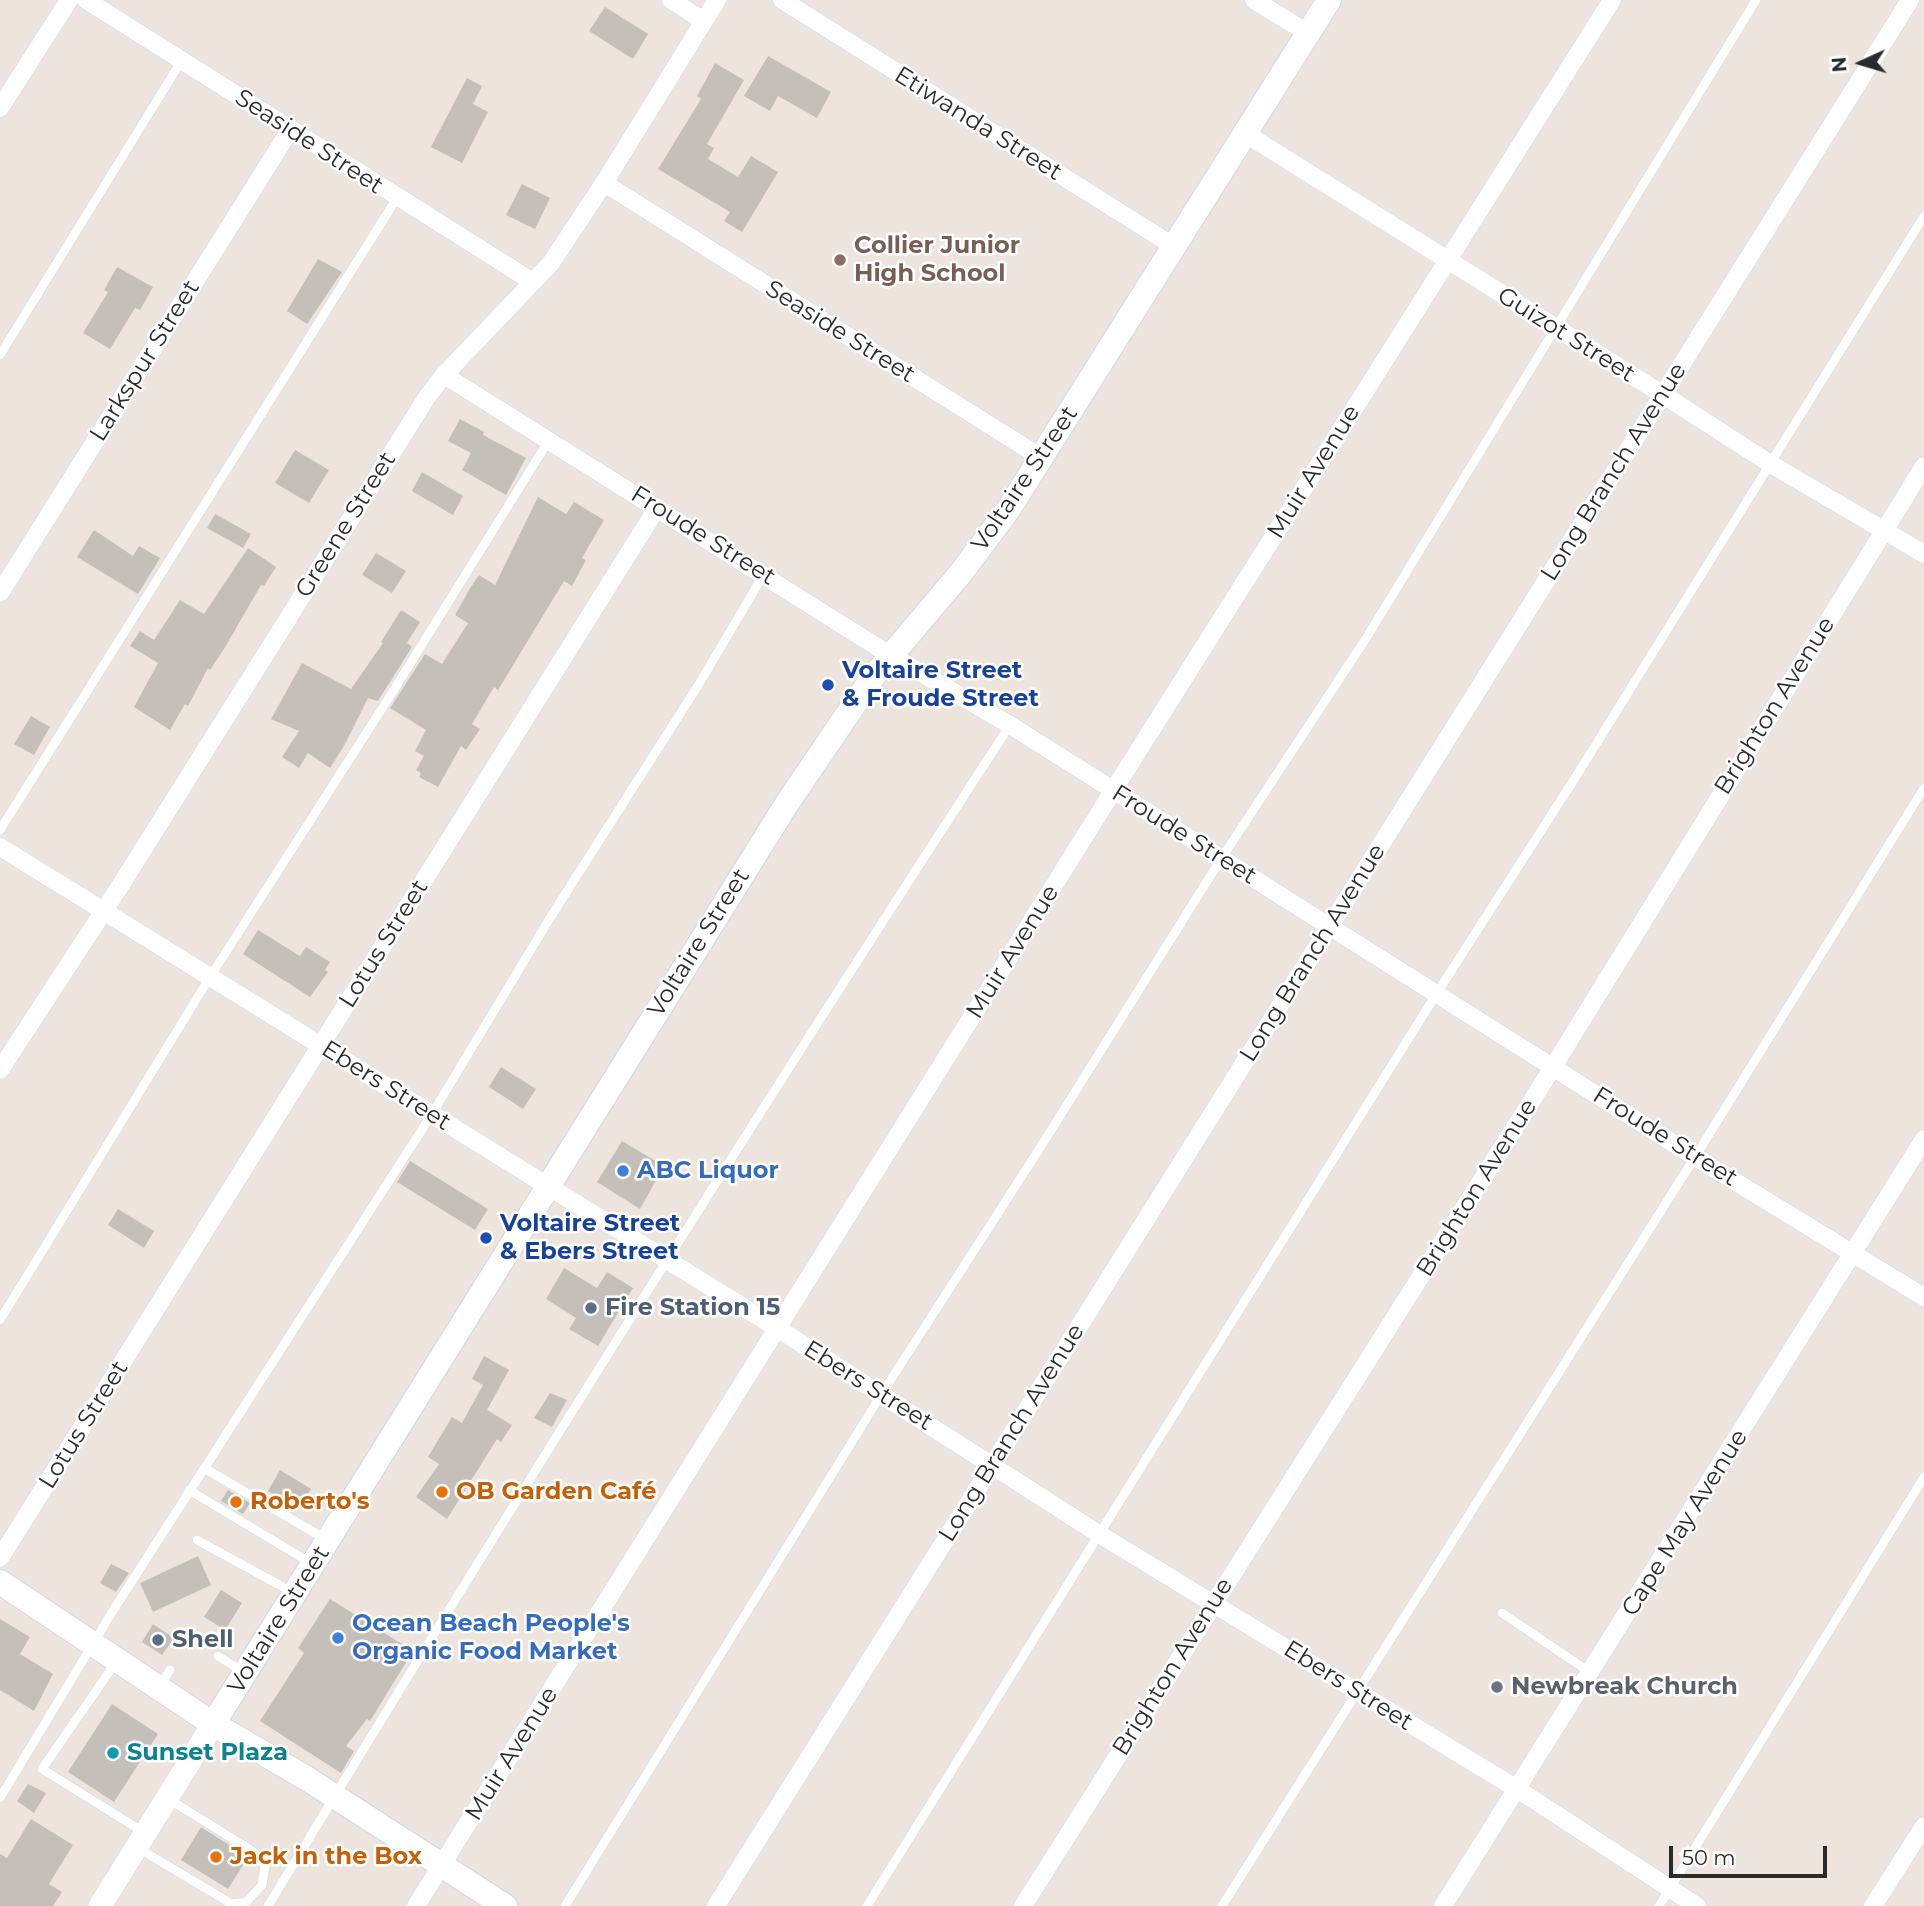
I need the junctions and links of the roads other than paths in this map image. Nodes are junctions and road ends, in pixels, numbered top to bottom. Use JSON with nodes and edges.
{"nodes":[{"id":1,"x":68,"y":0,"type":"edge"},
{"id":2,"x":86,"y":0,"type":"edge"},
{"id":3,"x":671,"y":0,"type":"edge"},
{"id":4,"x":718,"y":0,"type":"edge"},
{"id":5,"x":782,"y":0,"type":"edge"},
{"id":6,"x":1254,"y":0,"type":"edge"},
{"id":7,"x":1329,"y":0,"type":"edge"},
{"id":8,"x":1612,"y":0,"type":"edge"},
{"id":9,"x":1756,"y":0,"type":"edge"},
{"id":10,"x":1910,"y":0,"type":"edge"},
{"id":11,"x":704,"y":21,"type":"junction"},
{"id":12,"x":1308,"y":33,"type":"junction"},
{"id":13,"x":182,"y":60,"type":"junction"},
{"id":14,"x":0,"y":108,"type":"edge"},
{"id":15,"x":290,"y":130,"type":"junction"},
{"id":16,"x":1246,"y":134,"type":"junction"},
{"id":17,"x":604,"y":183,"type":"junction"},
{"id":18,"x":397,"y":198,"type":"junction"},
{"id":19,"x":1924,"y":216,"type":"edge"},
{"id":20,"x":1175,"y":247,"type":"junction"},
{"id":21,"x":1447,"y":262,"type":"junction"},
{"id":22,"x":533,"y":282,"type":"junction"},
{"id":23,"x":1554,"y":328,"type":"junction"},
{"id":24,"x":0,"y":355,"type":"edge"},
{"id":25,"x":444,"y":375,"type":"junction"},
{"id":26,"x":1662,"y":394,"type":"junction"},
{"id":27,"x":549,"y":439,"type":"junction"},
{"id":28,"x":1042,"y":458,"type":"junction"},
{"id":29,"x":1769,"y":463,"type":"junction"},
{"id":30,"x":1924,"y":466,"type":"edge"},
{"id":31,"x":657,"y":508,"type":"junction"},
{"id":32,"x":1884,"y":530,"type":"junction"},
{"id":33,"x":1924,"y":554,"type":"edge"},
{"id":34,"x":764,"y":574,"type":"junction"},
{"id":35,"x":0,"y":593,"type":"edge"},
{"id":36,"x":890,"y":655,"type":"junction"},
{"id":37,"x":1010,"y":725,"type":"junction"},
{"id":38,"x":1924,"y":788,"type":"edge"},
{"id":39,"x":1114,"y":791,"type":"junction"},
{"id":40,"x":0,"y":830,"type":"edge"},
{"id":41,"x":0,"y":848,"type":"edge"},
{"id":42,"x":1221,"y":859,"type":"junction"},
{"id":43,"x":103,"y":911,"type":"junction"},
{"id":44,"x":1331,"y":927,"type":"junction"},
{"id":45,"x":209,"y":977,"type":"junction"},
{"id":46,"x":1437,"y":993,"type":"junction"},
{"id":47,"x":321,"y":1046,"type":"junction"},
{"id":48,"x":1553,"y":1067,"type":"junction"},
{"id":49,"x":0,"y":1070,"type":"edge"},
{"id":50,"x":432,"y":1114,"type":"junction"},
{"id":51,"x":1924,"y":1139,"type":"edge"},
{"id":52,"x":1695,"y":1157,"type":"junction"},
{"id":53,"x":548,"y":1186,"type":"junction"},
{"id":54,"x":1854,"y":1254,"type":"junction"},
{"id":55,"x":666,"y":1260,"type":"junction"},
{"id":56,"x":1924,"y":1297,"type":"edge"},
{"id":57,"x":0,"y":1320,"type":"edge"},
{"id":58,"x":777,"y":1328,"type":"junction"},
{"id":59,"x":881,"y":1395,"type":"junction"},
{"id":60,"x":992,"y":1464,"type":"junction"},
{"id":61,"x":204,"y":1468,"type":"junction"},
{"id":62,"x":1924,"y":1477,"type":"edge"},
{"id":63,"x":189,"y":1490,"type":"junction"},
{"id":64,"x":1099,"y":1534,"type":"junction"},
{"id":65,"x":197,"y":1541,"type":"dead end"},
{"id":66,"x":328,"y":1541,"type":"junction"},
{"id":67,"x":0,"y":1558,"type":"edge"},
{"id":68,"x":313,"y":1565,"type":"junction"},
{"id":69,"x":0,"y":1582,"type":"edge"},
{"id":70,"x":295,"y":1594,"type":"junction"},
{"id":71,"x":1213,"y":1603,"type":"junction"},
{"id":72,"x":1502,"y":1613,"type":"dead end"},
{"id":73,"x":92,"y":1643,"type":"junction"},
{"id":74,"x":116,"y":1656,"type":"junction"},
{"id":75,"x":218,"y":1656,"type":"dead end"},
{"id":76,"x":246,"y":1673,"type":"junction"},
{"id":77,"x":1591,"y":1673,"type":"junction"},
{"id":78,"x":1358,"y":1693,"type":"junction"},
{"id":79,"x":214,"y":1724,"type":"junction"},
{"id":80,"x":1517,"y":1789,"type":"junction"},
{"id":81,"x":334,"y":1797,"type":"junction"},
{"id":82,"x":0,"y":1798,"type":"edge"},
{"id":83,"x":167,"y":1798,"type":"junction"},
{"id":84,"x":1924,"y":1826,"type":"edge"},
{"id":85,"x":141,"y":1840,"type":"junction"},
{"id":86,"x":442,"y":1866,"type":"junction"},
{"id":87,"x":1670,"y":1889,"type":"junction"},
{"id":88,"x":100,"y":1906,"type":"edge"},
{"id":89,"x":268,"y":1906,"type":"edge"},
{"id":90,"x":416,"y":1906,"type":"edge"},
{"id":91,"x":505,"y":1906,"type":"edge"},
{"id":92,"x":565,"y":1906,"type":"edge"},
{"id":93,"x":716,"y":1906,"type":"edge"},
{"id":94,"x":867,"y":1906,"type":"edge"},
{"id":95,"x":1023,"y":1906,"type":"edge"},
{"id":96,"x":1222,"y":1906,"type":"edge"},
{"id":97,"x":1443,"y":1906,"type":"edge"},
{"id":98,"x":1659,"y":1906,"type":"edge"},
{"id":99,"x":1697,"y":1906,"type":"edge"},
{"id":100,"x":1873,"y":1906,"type":"edge"}],
"edges":[{"from":1,"to":14,"type":"street"},
{"from":2,"to":13,"type":"street","name":"Seaside Street"},
{"from":3,"to":11,"type":"street"},
{"from":4,"to":11,"type":"street","name":"Greene Street"},
{"from":5,"to":20,"type":"street","name":"Etiwanda Street"},
{"from":6,"to":12,"type":"street"},
{"from":7,"to":12,"type":"main road","name":"Voltaire Street"},
{"from":8,"to":21,"type":"street","name":"Muir Avenue"},
{"from":9,"to":23,"type":"lane"},
{"from":10,"to":26,"type":"street","name":"Long Branch Avenue"},
{"from":11,"to":17,"type":"street","name":"Greene Street"},
{"from":12,"to":16,"type":"main road","name":"Voltaire Street"},
{"from":13,"to":15,"type":"street","name":"Seaside Street"},
{"from":13,"to":24,"type":"lane"},
{"from":15,"to":18,"type":"street","name":"Seaside Street"},
{"from":15,"to":35,"type":"street","name":"Larkspur Street"},
{"from":16,"to":20,"type":"main road","name":"Voltaire Street"},
{"from":16,"to":21,"type":"street","name":"Guizot Street"},
{"from":17,"to":22,"type":"street","name":"Greene Street"},
{"from":17,"to":28,"type":"street","name":"Seaside Street"},
{"from":18,"to":22,"type":"street","name":"Seaside Street"},
{"from":18,"to":40,"type":"lane"},
{"from":19,"to":29,"type":"lane"},
{"from":20,"to":28,"type":"main road","name":"Voltaire Street"},
{"from":21,"to":23,"type":"street","name":"Guizot Street"},
{"from":21,"to":39,"type":"street","name":"Muir Avenue"},
{"from":22,"to":25,"type":"street","name":"Greene Street"},
{"from":23,"to":26,"type":"street","name":"Guizot Street"},
{"from":23,"to":42,"type":"lane"},
{"from":25,"to":27,"type":"street","name":"Froude Street"},
{"from":25,"to":43,"type":"street","name":"Greene Street"},
{"from":26,"to":29,"type":"street","name":"Guizot Street"},
{"from":26,"to":44,"type":"street","name":"Long Branch Avenue"},
{"from":27,"to":31,"type":"street","name":"Froude Street"},
{"from":27,"to":45,"type":"lane"},
{"from":28,"to":36,"type":"main road","name":"Voltaire Street"},
{"from":29,"to":32,"type":"street","name":"Guizot Street"},
{"from":29,"to":46,"type":"lane"},
{"from":30,"to":32,"type":"street","name":"Brighton Avenue"},
{"from":31,"to":34,"type":"street","name":"Froude Street"},
{"from":31,"to":47,"type":"street","name":"Lotus Street"},
{"from":32,"to":33,"type":"street","name":"Guizot Street"},
{"from":32,"to":48,"type":"street","name":"Brighton Avenue"},
{"from":34,"to":36,"type":"street","name":"Froude Street"},
{"from":34,"to":50,"type":"lane"},
{"from":36,"to":37,"type":"street","name":"Froude Street"},
{"from":36,"to":53,"type":"main road","name":"Voltaire Street"},
{"from":37,"to":39,"type":"street","name":"Froude Street"},
{"from":37,"to":55,"type":"lane"},
{"from":38,"to":52,"type":"lane"},
{"from":39,"to":42,"type":"street","name":"Froude Street"},
{"from":39,"to":58,"type":"street","name":"Muir Avenue"},
{"from":41,"to":43,"type":"street","name":"Ebers Street"},
{"from":42,"to":44,"type":"street","name":"Froude Street"},
{"from":42,"to":59,"type":"lane"},
{"from":43,"to":45,"type":"street","name":"Ebers Street"},
{"from":43,"to":49,"type":"street","name":"Greene Street"},
{"from":44,"to":46,"type":"street","name":"Froude Street"},
{"from":44,"to":60,"type":"street","name":"Long Branch Avenue"},
{"from":45,"to":47,"type":"street","name":"Ebers Street"},
{"from":45,"to":57,"type":"lane"},
{"from":46,"to":48,"type":"street","name":"Froude Street"},
{"from":46,"to":64,"type":"lane"},
{"from":47,"to":50,"type":"street","name":"Ebers Street"},
{"from":47,"to":67,"type":"street","name":"Lotus Street"},
{"from":48,"to":52,"type":"street","name":"Froude Street"},
{"from":48,"to":71,"type":"street","name":"Brighton Avenue"},
{"from":50,"to":53,"type":"street","name":"Ebers Street"},
{"from":50,"to":61,"type":"lane"},
{"from":51,"to":54,"type":"street","name":"Cape May Avenue"},
{"from":52,"to":54,"type":"street","name":"Froude Street"},
{"from":52,"to":78,"type":"lane"},
{"from":53,"to":55,"type":"street","name":"Ebers Street"},
{"from":53,"to":66,"type":"main road","name":"Voltaire Street"},
{"from":54,"to":56,"type":"street","name":"Froude Street"},
{"from":54,"to":77,"type":"street","name":"Cape May Avenue"},
{"from":55,"to":58,"type":"street","name":"Ebers Street"},
{"from":55,"to":81,"type":"lane"},
{"from":58,"to":59,"type":"street","name":"Ebers Street"},
{"from":58,"to":86,"type":"street","name":"Muir Avenue"},
{"from":59,"to":60,"type":"street","name":"Ebers Street"},
{"from":59,"to":92,"type":"lane"},
{"from":60,"to":64,"type":"street","name":"Ebers Street"},
{"from":60,"to":93,"type":"street","name":"Long Branch Avenue"},
{"from":61,"to":63,"type":"lane"},
{"from":61,"to":66,"type":"lane"},
{"from":62,"to":87,"type":"lane"},
{"from":63,"to":68,"type":"lane"},
{"from":63,"to":73,"type":"lane"},
{"from":64,"to":71,"type":"street","name":"Ebers Street"},
{"from":64,"to":94,"type":"lane"},
{"from":65,"to":70,"type":"lane"},
{"from":66,"to":68,"type":"main road","name":"Voltaire Street"},
{"from":68,"to":70,"type":"main road","name":"Voltaire Street"},
{"from":69,"to":73,"type":"main road"},
{"from":70,"to":76,"type":"main road","name":"Voltaire Street"},
{"from":71,"to":78,"type":"street","name":"Ebers Street"},
{"from":71,"to":95,"type":"street","name":"Brighton Avenue"},
{"from":72,"to":77,"type":"lane"},
{"from":73,"to":74,"type":"main road"},
{"from":73,"to":82,"type":"lane"},
{"from":74,"to":79,"type":"main road"},
{"from":74,"to":85,"type":"lane"},
{"from":75,"to":76,"type":"lane"},
{"from":76,"to":79,"type":"main road","name":"Voltaire Street"},
{"from":77,"to":80,"type":"street","name":"Cape May Avenue"},
{"from":78,"to":80,"type":"street","name":"Ebers Street"},
{"from":78,"to":96,"type":"lane"},
{"from":79,"to":81,"type":"main road"},
{"from":79,"to":83,"type":"street","name":"Voltaire Street"},
{"from":80,"to":87,"type":"street","name":"Ebers Street"},
{"from":80,"to":97,"type":"street","name":"Cape May Avenue"},
{"from":81,"to":86,"type":"main road"},
{"from":81,"to":89,"type":"lane"},
{"from":83,"to":85,"type":"street","name":"Voltaire Street"},
{"from":83,"to":85,"type":"lane"},
{"from":84,"to":100,"type":"street"},
{"from":85,"to":88,"type":"street","name":"Voltaire Street"},
{"from":86,"to":90,"type":"street","name":"Muir Avenue"},
{"from":86,"to":91,"type":"main road"},
{"from":87,"to":98,"type":"lane"},
{"from":87,"to":99,"type":"street","name":"Ebers Street"}]}
